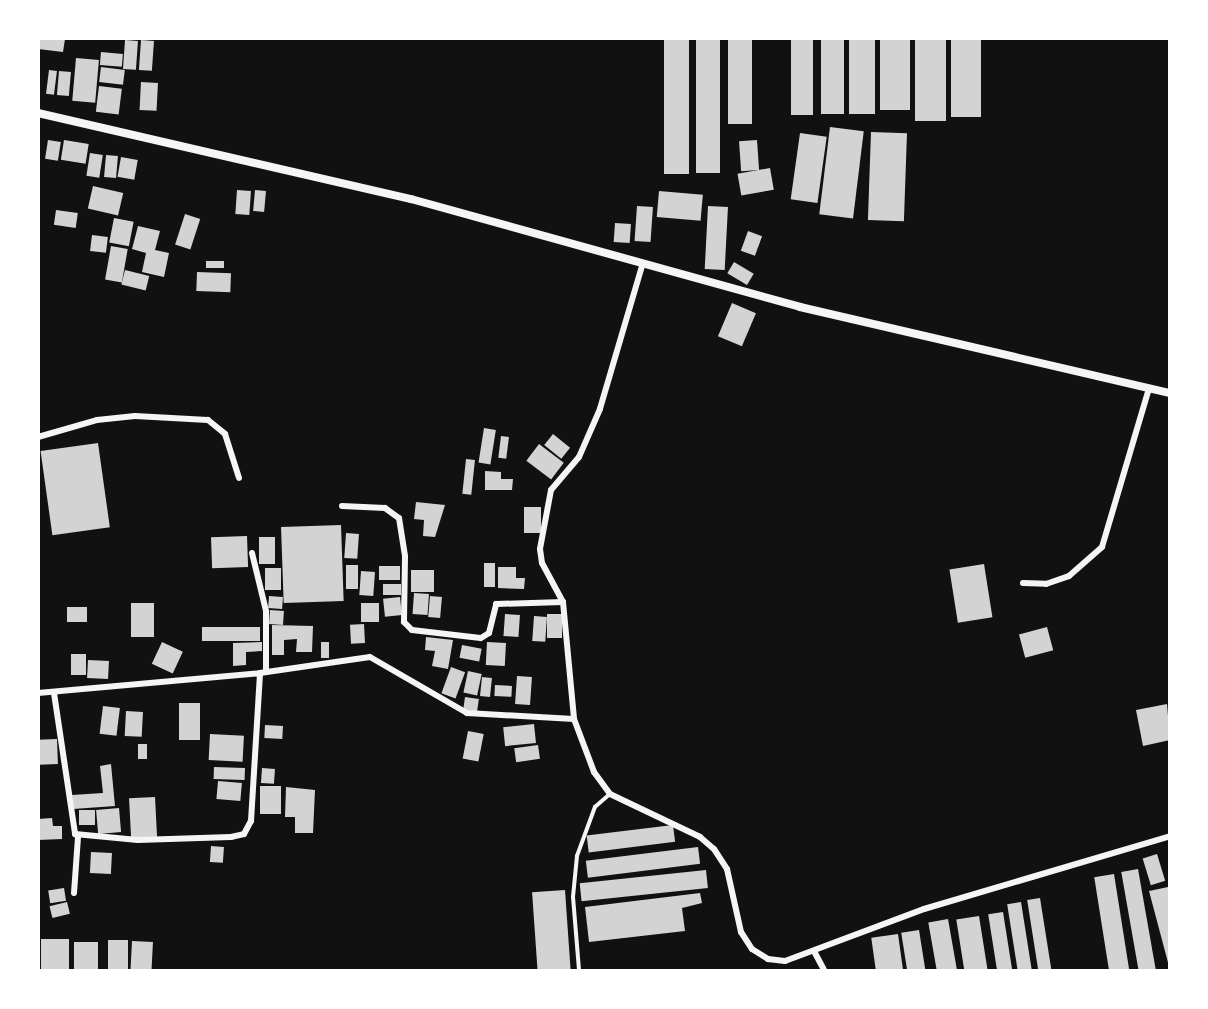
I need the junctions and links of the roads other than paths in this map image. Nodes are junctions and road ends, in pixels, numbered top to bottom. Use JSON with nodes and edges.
{"nodes":[{"id":1,"x":38,"y":113,"type":"edge"},
{"id":2,"x":642,"y":266,"type":"junction"},
{"id":3,"x":1149,"y":388,"type":"junction"},
{"id":4,"x":1170,"y":393,"type":"edge"},
{"id":5,"x":38,"y":437,"type":"edge"},
{"id":6,"x":240,"y":478,"type":"dead end"},
{"id":7,"x":342,"y":506,"type":"dead end"},
{"id":8,"x":252,"y":553,"type":"dead end"},
{"id":9,"x":1023,"y":583,"type":"dead end"},
{"id":10,"x":563,"y":602,"type":"junction"},
{"id":11,"x":263,"y":672,"type":"junction"},
{"id":12,"x":38,"y":693,"type":"edge"},
{"id":13,"x":54,"y":693,"type":"junction"},
{"id":14,"x":574,"y":719,"type":"junction"},
{"id":15,"x":610,"y":794,"type":"junction"},
{"id":16,"x":1170,"y":835,"type":"edge"},
{"id":17,"x":78,"y":837,"type":"junction"},
{"id":18,"x":74,"y":893,"type":"dead end"},
{"id":19,"x":815,"y":953,"type":"junction"},
{"id":20,"x":579,"y":971,"type":"edge"},
{"id":21,"x":824,"y":971,"type":"edge"}],
"edges":[{"from":1,"to":2,"type":"street"},
{"from":2,"to":3,"type":"street"},
{"from":2,"to":10,"type":"street"},
{"from":3,"to":4,"type":"street"},
{"from":3,"to":9,"type":"street"},
{"from":5,"to":6,"type":"street"},
{"from":7,"to":10,"type":"street"},
{"from":8,"to":11,"type":"street"},
{"from":10,"to":14,"type":"street"},
{"from":11,"to":13,"type":"street"},
{"from":11,"to":14,"type":"street"},
{"from":11,"to":17,"type":"street"},
{"from":12,"to":13,"type":"street"},
{"from":13,"to":17,"type":"street"},
{"from":14,"to":15,"type":"street"},
{"from":15,"to":19,"type":"street"},
{"from":15,"to":20,"type":"lane"},
{"from":16,"to":19,"type":"street"},
{"from":17,"to":18,"type":"street"},
{"from":19,"to":21,"type":"street"}]}
